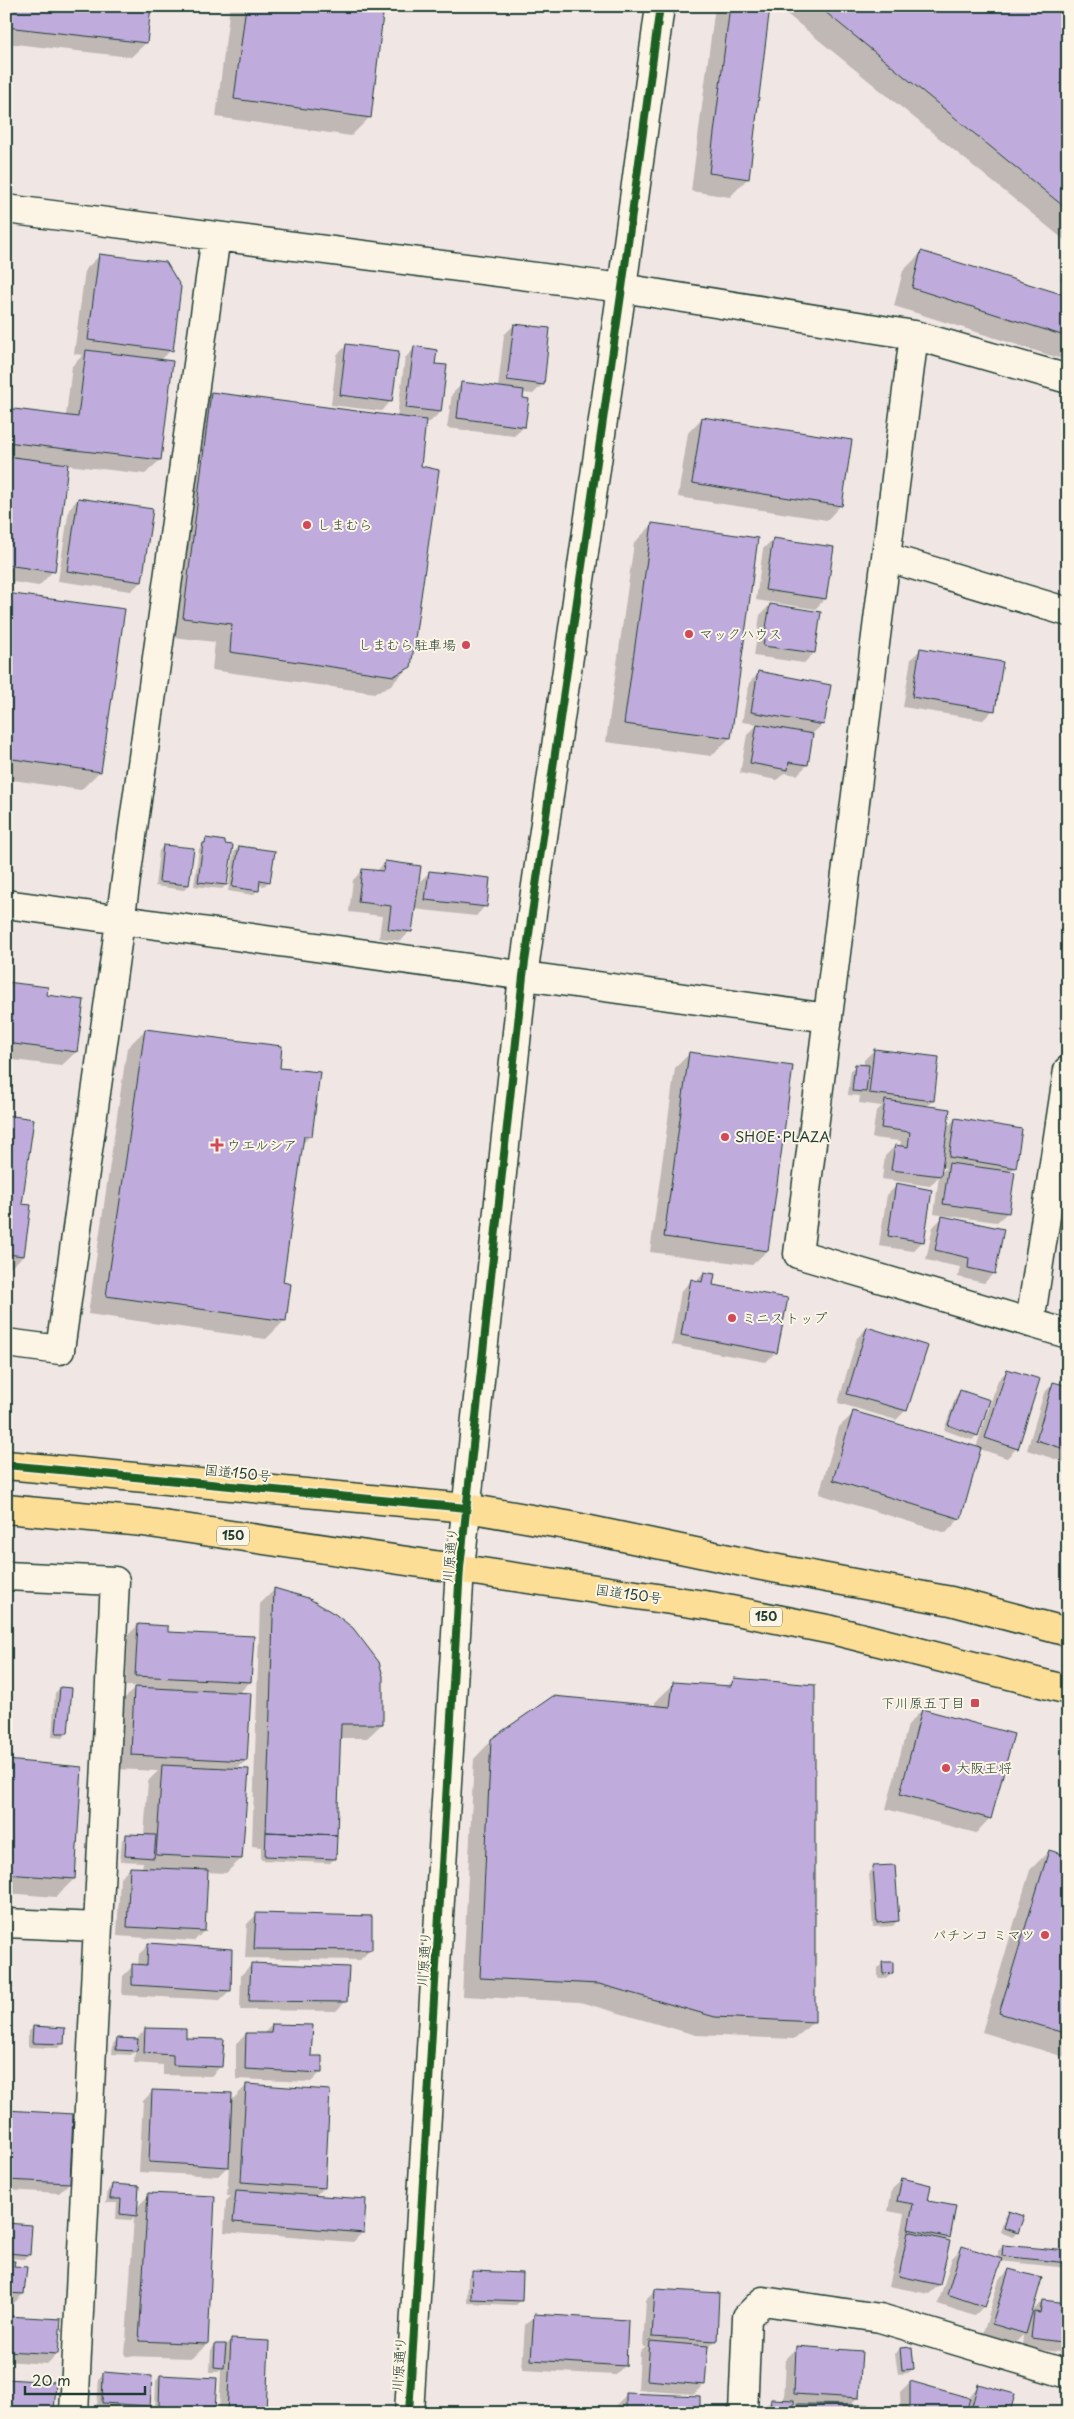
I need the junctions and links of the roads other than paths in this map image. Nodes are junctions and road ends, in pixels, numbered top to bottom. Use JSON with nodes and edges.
{"nodes":[{"id":1,"x":660,"y":6,"type":"edge"},
{"id":2,"x":6,"y":209,"type":"edge"},
{"id":3,"x":216,"y":236,"type":"junction"},
{"id":4,"x":622,"y":288,"type":"junction"},
{"id":5,"x":914,"y":335,"type":"junction"},
{"id":6,"x":1068,"y":380,"type":"edge"},
{"id":7,"x":886,"y":557,"type":"junction"},
{"id":8,"x":1068,"y":612,"type":"edge"},
{"id":9,"x":6,"y":904,"type":"edge"},
{"id":10,"x":118,"y":920,"type":"junction"},
{"id":11,"x":522,"y":976,"type":"junction"},
{"id":12,"x":828,"y":1018,"type":"junction"},
{"id":13,"x":1067,"y":1080,"type":"edge"},
{"id":14,"x":1030,"y":1323,"type":"junction"},
{"id":15,"x":1068,"y":1334,"type":"edge"},
{"id":16,"x":6,"y":1343,"type":"edge"},
{"id":17,"x":6,"y":1465,"type":"edge"},
{"id":18,"x":467,"y":1508,"type":"junction"},
{"id":19,"x":6,"y":1509,"type":"edge"},
{"id":20,"x":460,"y":1568,"type":"junction"},
{"id":21,"x":6,"y":1576,"type":"edge"},
{"id":22,"x":1068,"y":1632,"type":"edge"},
{"id":23,"x":1068,"y":1690,"type":"edge"},
{"id":24,"x":6,"y":1923,"type":"edge"},
{"id":25,"x":98,"y":1927,"type":"junction"},
{"id":26,"x":1068,"y":2374,"type":"edge"},
{"id":27,"x":74,"y":2413,"type":"edge"},
{"id":28,"x":408,"y":2413,"type":"edge"},
{"id":29,"x":743,"y":2413,"type":"edge"}],
"edges":[{"from":1,"to":4,"type":"street","name":"川原通り"},
{"from":2,"to":3,"type":"street"},
{"from":3,"to":4,"type":"street"},
{"from":3,"to":10,"type":"street"},
{"from":4,"to":5,"type":"street"},
{"from":4,"to":11,"type":"street","name":"川原通り"},
{"from":5,"to":6,"type":"street"},
{"from":5,"to":7,"type":"street"},
{"from":7,"to":8,"type":"street"},
{"from":7,"to":12,"type":"street"},
{"from":9,"to":10,"type":"street"},
{"from":10,"to":11,"type":"street"},
{"from":10,"to":16,"type":"street"},
{"from":11,"to":12,"type":"street"},
{"from":11,"to":18,"type":"street","name":"川原通り"},
{"from":12,"to":14,"type":"street"},
{"from":13,"to":14,"type":"street"},
{"from":14,"to":15,"type":"street"},
{"from":17,"to":18,"type":"highway","name":"国道150号"},
{"from":18,"to":20,"type":"street","name":"川原通り"},
{"from":18,"to":22,"type":"highway","name":"国道150号"},
{"from":19,"to":20,"type":"highway","name":"国道150号","number":"150"},
{"from":20,"to":23,"type":"highway","name":"国道150号","number":"150"},
{"from":20,"to":28,"type":"street","name":"川原通り"},
{"from":21,"to":25,"type":"street"},
{"from":24,"to":25,"type":"street"},
{"from":25,"to":27,"type":"street"},
{"from":26,"to":29,"type":"street"}]}
